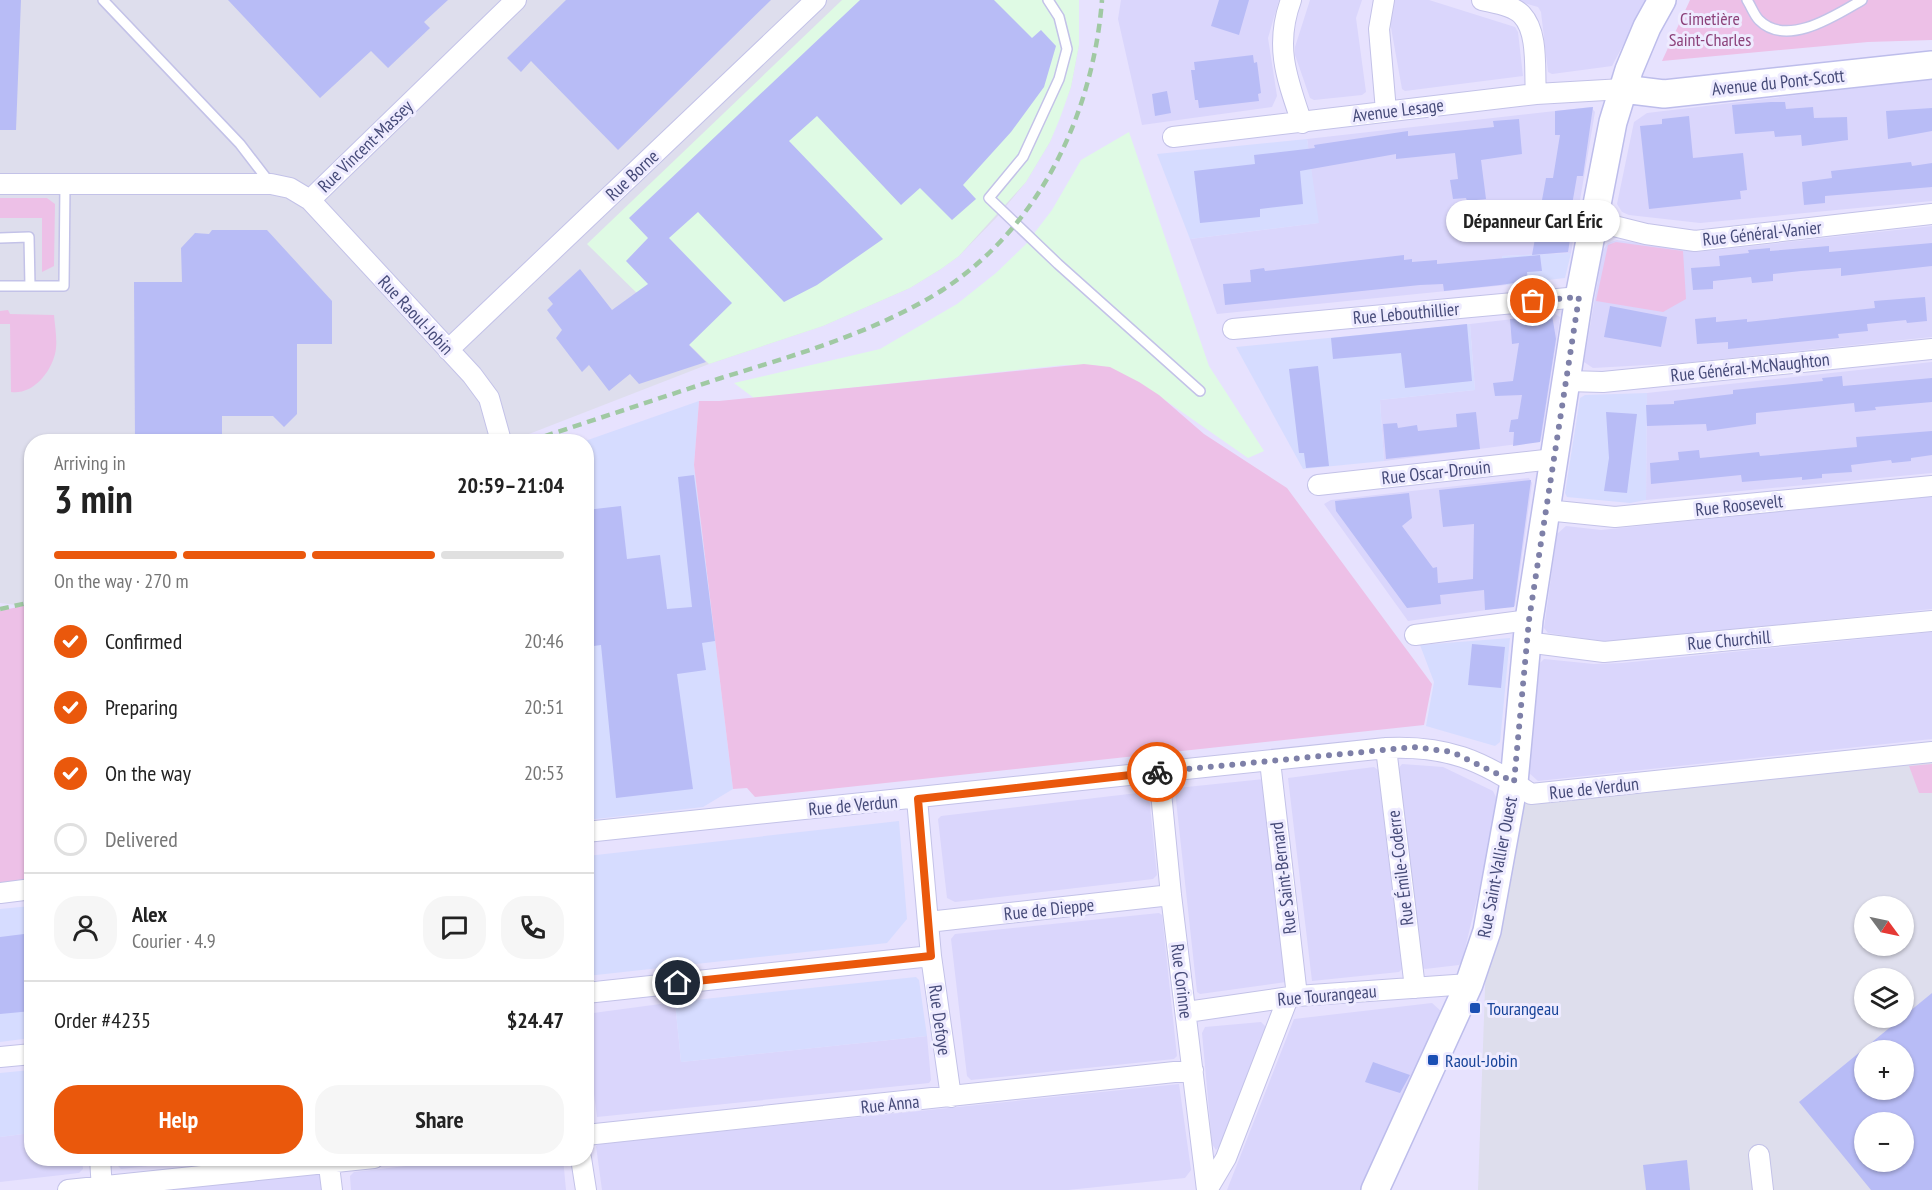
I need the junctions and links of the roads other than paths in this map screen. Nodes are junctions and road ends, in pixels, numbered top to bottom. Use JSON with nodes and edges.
{"nodes":[{"id":1,"x":103,"y":0,"type":"edge"},
{"id":2,"x":516,"y":0,"type":"edge"},
{"id":3,"x":816,"y":0,"type":"edge"},
{"id":4,"x":1048,"y":0,"type":"edge"},
{"id":5,"x":1291,"y":0,"type":"edge"},
{"id":6,"x":1384,"y":0,"type":"edge"},
{"id":7,"x":1482,"y":0,"type":"edge"},
{"id":8,"x":1662,"y":0,"type":"edge"},
{"id":9,"x":1747,"y":0,"type":"edge"},
{"id":10,"x":1862,"y":0,"type":"edge"},
{"id":11,"x":1932,"y":65,"type":"edge"},
{"id":12,"x":1623,"y":90,"type":"junction"},
{"id":13,"x":1536,"y":94,"type":"junction"},
{"id":14,"x":1386,"y":111,"type":"junction"},
{"id":15,"x":1302,"y":123,"type":"junction"},
{"id":16,"x":1173,"y":137,"type":"dead end"},
{"id":17,"x":0,"y":184,"type":"edge"},
{"id":18,"x":65,"y":184,"type":"junction"},
{"id":19,"x":271,"y":184,"type":"junction"},
{"id":20,"x":310,"y":200,"type":"junction"},
{"id":21,"x":1932,"y":214,"type":"edge"},
{"id":22,"x":1594,"y":221,"type":"junction"},
{"id":23,"x":0,"y":238,"type":"edge"},
{"id":24,"x":0,"y":286,"type":"edge"},
{"id":25,"x":30,"y":286,"type":"junction"},
{"id":26,"x":1579,"y":297,"type":"junction"},
{"id":27,"x":1233,"y":329,"type":"dead end"},
{"id":28,"x":1932,"y":349,"type":"edge"},
{"id":29,"x":448,"y":350,"type":"junction"},
{"id":30,"x":1567,"y":381,"type":"junction"},
{"id":31,"x":1200,"y":391,"type":"dead end"},
{"id":32,"x":499,"y":434,"type":"edge"},
{"id":33,"x":1554,"y":459,"type":"junction"},
{"id":34,"x":1318,"y":485,"type":"dead end"},
{"id":35,"x":1932,"y":486,"type":"edge"},
{"id":36,"x":1546,"y":510,"type":"junction"},
{"id":37,"x":1932,"y":621,"type":"edge"},
{"id":38,"x":1528,"y":631,"type":"junction"},
{"id":39,"x":1415,"y":635,"type":"dead end"},
{"id":40,"x":1386,"y":748,"type":"junction"},
{"id":41,"x":1932,"y":752,"type":"edge"},
{"id":42,"x":1270,"y":760,"type":"junction"},
{"id":43,"x":1159,"y":772,"type":"junction"},
{"id":44,"x":1514,"y":782,"type":"junction"},
{"id":45,"x":918,"y":799,"type":"junction"},
{"id":46,"x":594,"y":831,"type":"edge"},
{"id":47,"x":24,"y":890,"type":"edge"},
{"id":48,"x":0,"y":893,"type":"edge"},
{"id":49,"x":1171,"y":896,"type":"junction"},
{"id":50,"x":928,"y":922,"type":"junction"},
{"id":51,"x":931,"y":956,"type":"junction"},
{"id":52,"x":1469,"y":984,"type":"junction"},
{"id":53,"x":1415,"y":988,"type":"junction"},
{"id":54,"x":594,"y":992,"type":"edge"},
{"id":55,"x":1292,"y":997,"type":"junction"},
{"id":56,"x":1187,"y":1012,"type":"junction"},
{"id":57,"x":24,"y":1055,"type":"edge"},
{"id":58,"x":0,"y":1057,"type":"edge"},
{"id":59,"x":1193,"y":1070,"type":"junction"},
{"id":60,"x":951,"y":1097,"type":"junction"},
{"id":61,"x":594,"y":1134,"type":"edge"},
{"id":62,"x":1759,"y":1155,"type":"dead end"},
{"id":63,"x":101,"y":1166,"type":"edge"},
{"id":64,"x":280,"y":1166,"type":"edge"},
{"id":65,"x":330,"y":1166,"type":"edge"},
{"id":66,"x":582,"y":1166,"type":"edge"},
{"id":67,"x":102,"y":1188,"type":"edge"},
{"id":68,"x":68,"y":1190,"type":"edge"},
{"id":69,"x":332,"y":1190,"type":"edge"},
{"id":70,"x":586,"y":1190,"type":"edge"},
{"id":71,"x":1205,"y":1190,"type":"edge"},
{"id":72,"x":1375,"y":1190,"type":"edge"},
{"id":73,"x":1763,"y":1190,"type":"edge"}],
"edges":[{"from":1,"to":19,"type":"lane"},
{"from":2,"to":20,"type":"street","name":"Rue Vincent-Massey"},
{"from":3,"to":29,"type":"street","name":"Rue Borne"},
{"from":4,"to":31,"type":"lane"},
{"from":5,"to":15,"type":"street"},
{"from":6,"to":14,"type":"street"},
{"from":7,"to":13,"type":"street"},
{"from":8,"to":12,"type":"street","name":"Rue Saint-Vallier Ouest"},
{"from":9,"to":10,"type":"lane"},
{"from":11,"to":12,"type":"street","name":"Avenue du Pont-Scott"},
{"from":12,"to":13,"type":"street","name":"Avenue Lesage"},
{"from":12,"to":22,"type":"street","name":"Rue Saint-Vallier Ouest"},
{"from":13,"to":14,"type":"street","name":"Avenue Lesage"},
{"from":14,"to":15,"type":"street","name":"Avenue Lesage"},
{"from":15,"to":16,"type":"street","name":"Avenue Lesage"},
{"from":17,"to":18,"type":"street","name":"Rue Vincent-Massey"},
{"from":18,"to":19,"type":"street","name":"Rue Vincent-Massey"},
{"from":18,"to":25,"type":"lane"},
{"from":19,"to":20,"type":"street","name":"Rue Vincent-Massey"},
{"from":20,"to":29,"type":"street","name":"Rue Raoul-Jobin"},
{"from":21,"to":22,"type":"street","name":"Rue Général-Vanier"},
{"from":22,"to":26,"type":"street","name":"Rue Saint-Vallier Ouest"},
{"from":23,"to":25,"type":"lane"},
{"from":24,"to":25,"type":"lane"},
{"from":26,"to":27,"type":"street","name":"Rue Lebouthillier"},
{"from":26,"to":30,"type":"street","name":"Rue Saint-Vallier Ouest"},
{"from":28,"to":30,"type":"street","name":"Rue Général-McNaughton"},
{"from":29,"to":32,"type":"street","name":"Rue Raoul-Jobin"},
{"from":30,"to":33,"type":"street","name":"Rue Saint-Vallier Ouest"},
{"from":33,"to":34,"type":"street","name":"Rue Oscar-Drouin"},
{"from":33,"to":36,"type":"street","name":"Rue Saint-Vallier Ouest"},
{"from":35,"to":36,"type":"street","name":"Rue Roosevelt"},
{"from":36,"to":38,"type":"street","name":"Rue Saint-Vallier Ouest"},
{"from":37,"to":38,"type":"street","name":"Rue Churchill"},
{"from":38,"to":39,"type":"street","name":"Rue Churchill"},
{"from":38,"to":44,"type":"street","name":"Rue Saint-Vallier Ouest"},
{"from":40,"to":42,"type":"street","name":"Rue de Verdun"},
{"from":40,"to":44,"type":"street","name":"Rue de Verdun"},
{"from":40,"to":53,"type":"street","name":"Rue Émile-Coderre"},
{"from":41,"to":44,"type":"street","name":"Rue de Verdun"},
{"from":42,"to":43,"type":"street","name":"Rue de Verdun"},
{"from":42,"to":55,"type":"street","name":"Rue Saint-Bernard"},
{"from":43,"to":45,"type":"street","name":"Rue de Verdun"},
{"from":43,"to":49,"type":"street","name":"Rue Corinne"},
{"from":44,"to":52,"type":"street","name":"Rue Saint-Vallier Ouest"},
{"from":45,"to":46,"type":"street","name":"Rue de Verdun"},
{"from":45,"to":50,"type":"street","name":"Rue Defoye"},
{"from":47,"to":48,"type":"street"},
{"from":49,"to":50,"type":"street","name":"Rue de Dieppe"},
{"from":49,"to":56,"type":"street","name":"Rue Corinne"},
{"from":50,"to":51,"type":"street","name":"Rue Defoye"},
{"from":51,"to":54,"type":"street"},
{"from":51,"to":60,"type":"street","name":"Rue Defoye"},
{"from":52,"to":53,"type":"street","name":"Rue Tourangeau"},
{"from":52,"to":72,"type":"street","name":"Rue Saint-Vallier Ouest"},
{"from":53,"to":55,"type":"street","name":"Rue Tourangeau"},
{"from":55,"to":56,"type":"street","name":"Rue Tourangeau"},
{"from":55,"to":71,"type":"street","name":"Rue Saint-Bernard"},
{"from":56,"to":59,"type":"street","name":"Rue Corinne"},
{"from":57,"to":58,"type":"street"},
{"from":59,"to":60,"type":"street","name":"Rue Anna"},
{"from":59,"to":71,"type":"street","name":"Rue Corinne"},
{"from":60,"to":61,"type":"street","name":"Rue Anna"},
{"from":62,"to":73,"type":"street"},
{"from":63,"to":67,"type":"street"},
{"from":64,"to":67,"type":"street"},
{"from":65,"to":69,"type":"street"},
{"from":66,"to":70,"type":"street"},
{"from":67,"to":68,"type":"street"}]}
